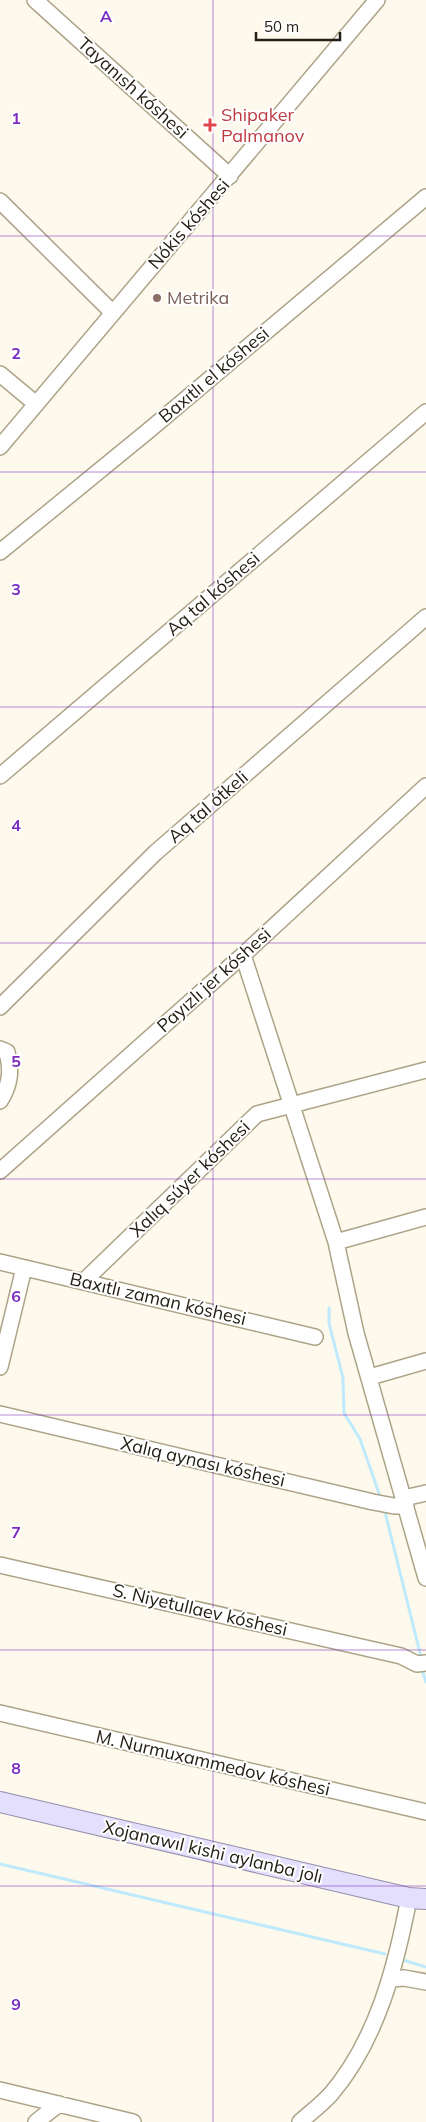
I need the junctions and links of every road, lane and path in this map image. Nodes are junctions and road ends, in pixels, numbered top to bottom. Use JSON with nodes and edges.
{"nodes":[{"id":1,"x":36,"y":0,"type":"edge"},
{"id":2,"x":377,"y":0,"type":"edge"},
{"id":3,"x":230,"y":176,"type":"junction"},
{"id":4,"x":426,"y":197,"type":"edge"},
{"id":5,"x":0,"y":201,"type":"edge"},
{"id":6,"x":113,"y":313,"type":"junction"},
{"id":7,"x":0,"y":374,"type":"edge"},
{"id":8,"x":36,"y":404,"type":"junction"},
{"id":9,"x":426,"y":412,"type":"edge"},
{"id":10,"x":0,"y":447,"type":"edge"},
{"id":11,"x":0,"y":552,"type":"edge"},
{"id":12,"x":426,"y":617,"type":"edge"},
{"id":13,"x":0,"y":776,"type":"edge"},
{"id":14,"x":426,"y":786,"type":"edge"},
{"id":15,"x":243,"y":955,"type":"junction"},
{"id":16,"x":0,"y":1007,"type":"edge"},
{"id":17,"x":0,"y":1048,"type":"edge"},
{"id":18,"x":426,"y":1070,"type":"edge"},
{"id":19,"x":0,"y":1101,"type":"edge"},
{"id":20,"x":291,"y":1104,"type":"junction"},
{"id":21,"x":0,"y":1171,"type":"edge"},
{"id":22,"x":426,"y":1217,"type":"edge"},
{"id":23,"x":336,"y":1242,"type":"junction"},
{"id":24,"x":0,"y":1262,"type":"edge"},
{"id":25,"x":24,"y":1268,"type":"junction"},
{"id":26,"x":84,"y":1282,"type":"junction"},
{"id":27,"x":315,"y":1337,"type":"dead end"},
{"id":28,"x":426,"y":1362,"type":"edge"},
{"id":29,"x":0,"y":1367,"type":"edge"},
{"id":30,"x":370,"y":1377,"type":"junction"},
{"id":31,"x":0,"y":1414,"type":"edge"},
{"id":32,"x":426,"y":1493,"type":"edge"},
{"id":33,"x":405,"y":1502,"type":"junction"},
{"id":34,"x":0,"y":1565,"type":"edge"},
{"id":35,"x":426,"y":1578,"type":"edge"},
{"id":36,"x":426,"y":1663,"type":"edge"},
{"id":37,"x":0,"y":1713,"type":"edge"},
{"id":38,"x":0,"y":1802,"type":"edge"},
{"id":39,"x":426,"y":1812,"type":"edge"},
{"id":40,"x":418,"y":1899,"type":"edge"},
{"id":41,"x":390,"y":1979,"type":"junction"},
{"id":42,"x":426,"y":1982,"type":"edge"},
{"id":43,"x":0,"y":2090,"type":"edge"},
{"id":44,"x":59,"y":2104,"type":"junction"},
{"id":45,"x":36,"y":2122,"type":"edge"},
{"id":46,"x":134,"y":2122,"type":"edge"},
{"id":47,"x":300,"y":2122,"type":"edge"}],
"edges":[{"from":1,"to":3,"type":"street","name":"Tayanısh kóshesi"},
{"from":2,"to":3,"type":"street","name":"Nókis kóshesi"},
{"from":3,"to":6,"type":"street","name":"Nókis kóshesi"},
{"from":4,"to":11,"type":"street","name":"Baxıtlı el kóshesi"},
{"from":5,"to":6,"type":"street"},
{"from":6,"to":8,"type":"street","name":"Nókis kóshesi"},
{"from":7,"to":8,"type":"street"},
{"from":8,"to":10,"type":"street","name":"Nókis kóshesi"},
{"from":9,"to":13,"type":"street","name":"Aq tal kóshesi"},
{"from":12,"to":16,"type":"street","name":"Aq tal ótkeli"},
{"from":14,"to":15,"type":"street","name":"Payızlı jer kóshesi"},
{"from":15,"to":20,"type":"street"},
{"from":15,"to":21,"type":"street","name":"Payızlı jer kóshesi"},
{"from":17,"to":19,"type":"street"},
{"from":18,"to":20,"type":"street","name":"Xalıq súyer kóshesi"},
{"from":20,"to":23,"type":"street"},
{"from":20,"to":26,"type":"street","name":"Xalıq súyer kóshesi"},
{"from":22,"to":23,"type":"street"},
{"from":23,"to":30,"type":"street"},
{"from":24,"to":25,"type":"street","name":"Baxıtlı zaman kóshesi"},
{"from":25,"to":26,"type":"street","name":"Baxıtlı zaman kóshesi"},
{"from":25,"to":29,"type":"street"},
{"from":26,"to":27,"type":"street","name":"Baxıtlı zaman kóshesi"},
{"from":28,"to":30,"type":"street"},
{"from":30,"to":33,"type":"street"},
{"from":31,"to":33,"type":"street","name":"Xalıq aynası kóshesi"},
{"from":32,"to":33,"type":"street","name":"Xalıq aynası kóshesi"},
{"from":33,"to":35,"type":"street"},
{"from":34,"to":36,"type":"street","name":"S. Niyetullaev kóshesi"},
{"from":37,"to":39,"type":"street","name":"M. Nurmuxammedov kóshesi"},
{"from":38,"to":40,"type":"main road","name":"Xojanawıl kishi aylanba jolı"},
{"from":40,"to":41,"type":"street"},
{"from":41,"to":42,"type":"street"},
{"from":41,"to":47,"type":"street"},
{"from":43,"to":44,"type":"street"},
{"from":44,"to":45,"type":"street"},
{"from":44,"to":46,"type":"street"}]}
